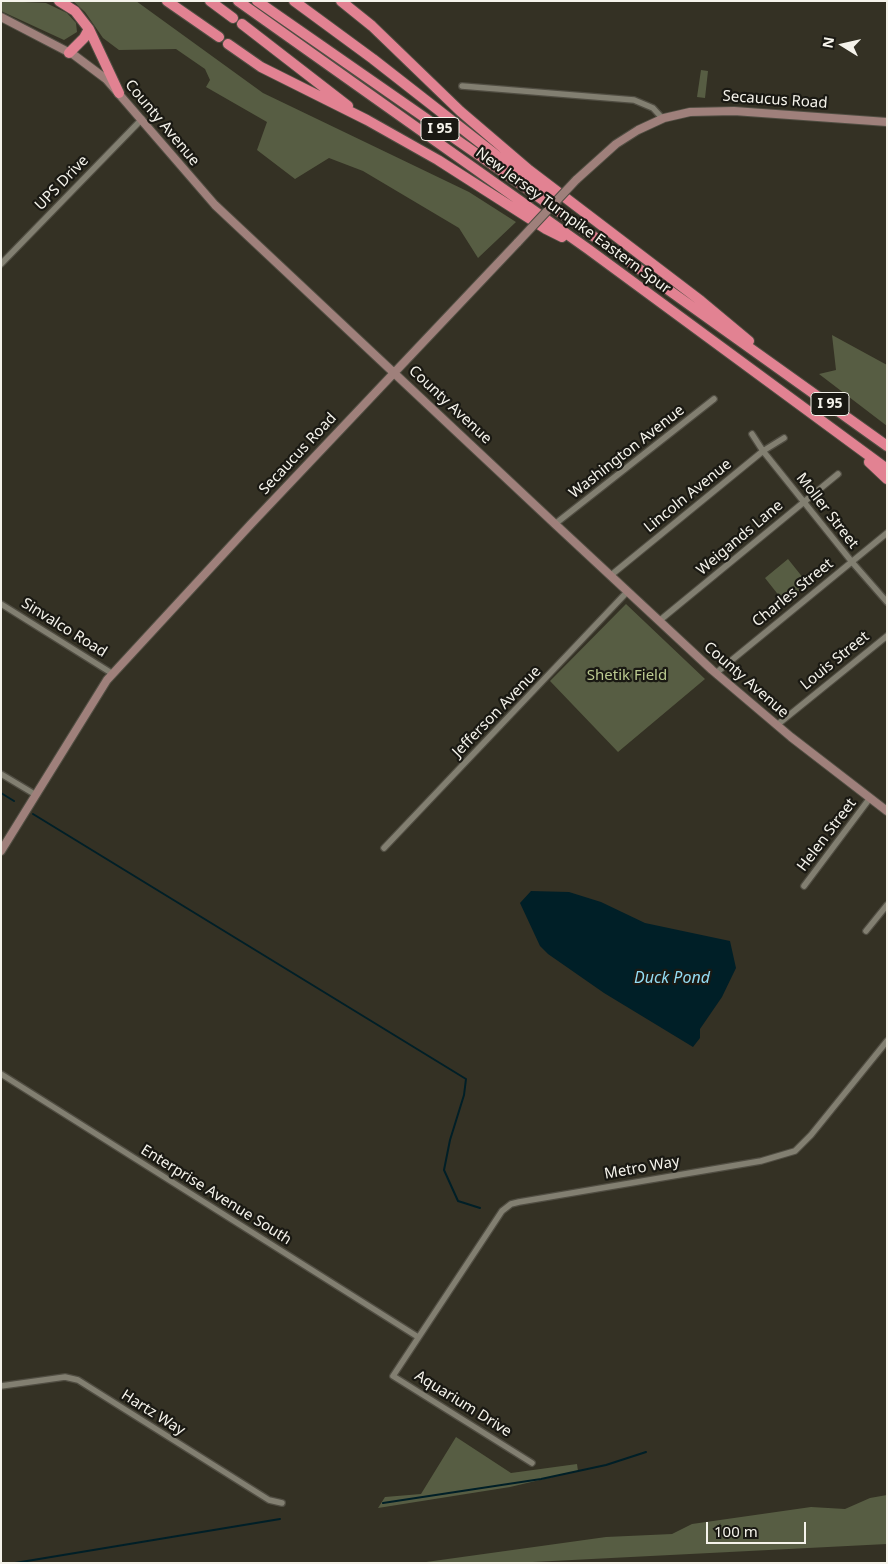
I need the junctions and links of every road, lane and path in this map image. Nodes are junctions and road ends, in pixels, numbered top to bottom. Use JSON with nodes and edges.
{"nodes":[{"id":1,"x":59,"y":1,"type":"edge"},
{"id":2,"x":167,"y":1,"type":"edge"},
{"id":3,"x":210,"y":1,"type":"edge"},
{"id":4,"x":238,"y":1,"type":"edge"},
{"id":5,"x":257,"y":1,"type":"edge"},
{"id":6,"x":294,"y":1,"type":"edge"},
{"id":7,"x":341,"y":1,"type":"edge"},
{"id":8,"x":1,"y":17,"type":"edge"},
{"id":9,"x":233,"y":18,"type":"dead end"},
{"id":10,"x":242,"y":24,"type":"dead end"},
{"id":11,"x":89,"y":28,"type":"junction"},
{"id":12,"x":219,"y":37,"type":"dead end"},
{"id":13,"x":228,"y":44,"type":"dead end"},
{"id":14,"x":69,"y":53,"type":"junction"},
{"id":15,"x":462,"y":86,"type":"dead end"},
{"id":16,"x":119,"y":93,"type":"junction"},
{"id":17,"x":662,"y":118,"type":"junction"},
{"id":18,"x":142,"y":120,"type":"junction"},
{"id":19,"x":367,"y":120,"type":"junction"},
{"id":20,"x":887,"y":122,"type":"edge"},
{"id":21,"x":588,"y":249,"type":"junction"},
{"id":22,"x":622,"y":257,"type":"junction"},
{"id":23,"x":1,"y":264,"type":"edge"},
{"id":24,"x":773,"y":364,"type":"junction"},
{"id":25,"x":394,"y":372,"type":"junction"},
{"id":26,"x":714,"y":400,"type":"dead end"},
{"id":27,"x":834,"y":429,"type":"junction"},
{"id":28,"x":752,"y":434,"type":"dead end"},
{"id":29,"x":784,"y":438,"type":"dead end"},
{"id":30,"x":887,"y":446,"type":"edge"},
{"id":31,"x":763,"y":451,"type":"junction"},
{"id":32,"x":887,"y":469,"type":"edge"},
{"id":33,"x":838,"y":474,"type":"dead end"},
{"id":34,"x":887,"y":479,"type":"edge"},
{"id":35,"x":804,"y":502,"type":"junction"},
{"id":36,"x":555,"y":524,"type":"junction"},
{"id":37,"x":887,"y":533,"type":"edge"},
{"id":38,"x":852,"y":562,"type":"junction"},
{"id":39,"x":610,"y":576,"type":"junction"},
{"id":40,"x":628,"y":592,"type":"junction"},
{"id":41,"x":887,"y":602,"type":"edge"},
{"id":42,"x":1,"y":604,"type":"edge"},
{"id":43,"x":659,"y":621,"type":"junction"},
{"id":44,"x":887,"y":636,"type":"edge"},
{"id":45,"x":716,"y":673,"type":"junction"},
{"id":46,"x":113,"y":674,"type":"junction"},
{"id":47,"x":777,"y":725,"type":"junction"},
{"id":48,"x":1,"y":774,"type":"edge"},
{"id":49,"x":36,"y":795,"type":"junction"},
{"id":50,"x":870,"y":798,"type":"junction"},
{"id":51,"x":887,"y":810,"type":"edge"},
{"id":52,"x":384,"y":848,"type":"dead end"},
{"id":53,"x":1,"y":851,"type":"edge"},
{"id":54,"x":804,"y":886,"type":"dead end"},
{"id":55,"x":887,"y":905,"type":"edge"},
{"id":56,"x":866,"y":931,"type":"dead end"},
{"id":57,"x":886,"y":1042,"type":"edge"},
{"id":58,"x":1,"y":1074,"type":"edge"},
{"id":59,"x":418,"y":1337,"type":"junction"},
{"id":60,"x":1,"y":1386,"type":"edge"},
{"id":61,"x":532,"y":1463,"type":"dead end"},
{"id":62,"x":282,"y":1503,"type":"dead end"}],
"edges":[{"from":1,"to":11,"type":"highway"},
{"from":2,"to":12,"type":"highway"},
{"from":3,"to":9,"type":"highway"},
{"from":4,"to":21,"type":"highway","name":"New Jersey Turnpike Eastern Spur","number":"I 95"},
{"from":5,"to":22,"type":"highway","name":"New Jersey Turnpike Eastern Spur","number":"I 95"},
{"from":6,"to":22,"type":"highway"},
{"from":7,"to":24,"type":"highway"},
{"from":8,"to":14,"type":"main road","name":"County Avenue"},
{"from":10,"to":19,"type":"highway"},
{"from":11,"to":14,"type":"highway"},
{"from":11,"to":16,"type":"highway"},
{"from":13,"to":19,"type":"highway"},
{"from":14,"to":16,"type":"main road","name":"County Avenue"},
{"from":15,"to":17,"type":"street"},
{"from":16,"to":18,"type":"main road","name":"County Avenue"},
{"from":17,"to":20,"type":"main road","name":"Secaucus Road"},
{"from":17,"to":25,"type":"main road","name":"Secaucus Road","bridge":true},
{"from":18,"to":23,"type":"street","name":"UPS Drive"},
{"from":18,"to":25,"type":"main road","name":"County Avenue"},
{"from":19,"to":21,"type":"highway"},
{"from":21,"to":27,"type":"highway","name":"New Jersey Turnpike Eastern Spur","number":"I 95"},
{"from":22,"to":24,"type":"highway","name":"New Jersey Turnpike Eastern Spur","number":"I 95"},
{"from":24,"to":30,"type":"highway","name":"New Jersey Turnpike Eastern Spur","number":"I 95"},
{"from":25,"to":36,"type":"main road","name":"County Avenue"},
{"from":25,"to":46,"type":"main road","name":"Secaucus Road"},
{"from":26,"to":36,"type":"street","name":"Washington Avenue"},
{"from":27,"to":32,"type":"highway","name":"New Jersey Turnpike Eastern Spur","number":"I 95"},
{"from":27,"to":34,"type":"highway"},
{"from":28,"to":31,"type":"street","name":"Moller Street"},
{"from":29,"to":31,"type":"street","name":"Lincoln Avenue"},
{"from":31,"to":35,"type":"street","name":"Moller Street"},
{"from":31,"to":39,"type":"street","name":"Lincoln Avenue"},
{"from":33,"to":35,"type":"street","name":"Weigands Lane"},
{"from":35,"to":38,"type":"street","name":"Moller Street"},
{"from":35,"to":43,"type":"street","name":"Weigands Lane"},
{"from":36,"to":39,"type":"main road","name":"County Avenue"},
{"from":37,"to":38,"type":"street","name":"Charles Street"},
{"from":38,"to":41,"type":"street","name":"Moller Street"},
{"from":38,"to":45,"type":"street","name":"Charles Street"},
{"from":39,"to":40,"type":"main road","name":"County Avenue"},
{"from":40,"to":43,"type":"main road","name":"County Avenue"},
{"from":40,"to":52,"type":"street","name":"Jefferson Avenue"},
{"from":42,"to":46,"type":"street","name":"Sinvalco Road"},
{"from":43,"to":45,"type":"main road","name":"County Avenue"},
{"from":44,"to":47,"type":"street","name":"Louis Street"},
{"from":45,"to":47,"type":"main road","name":"County Avenue"},
{"from":46,"to":49,"type":"main road","name":"Secaucus Road"},
{"from":47,"to":50,"type":"main road","name":"County Avenue"},
{"from":48,"to":49,"type":"street"},
{"from":49,"to":53,"type":"main road","name":"Secaucus Road"},
{"from":50,"to":51,"type":"main road","name":"County Avenue"},
{"from":50,"to":54,"type":"street","name":"Helen Street"},
{"from":55,"to":56,"type":"street"},
{"from":57,"to":59,"type":"street","name":"Metro Way"},
{"from":58,"to":59,"type":"street","name":"Enterprise Avenue South"},
{"from":59,"to":61,"type":"street","name":"Aquarium Drive"},
{"from":60,"to":62,"type":"street","name":"Hartz Way"}]}
